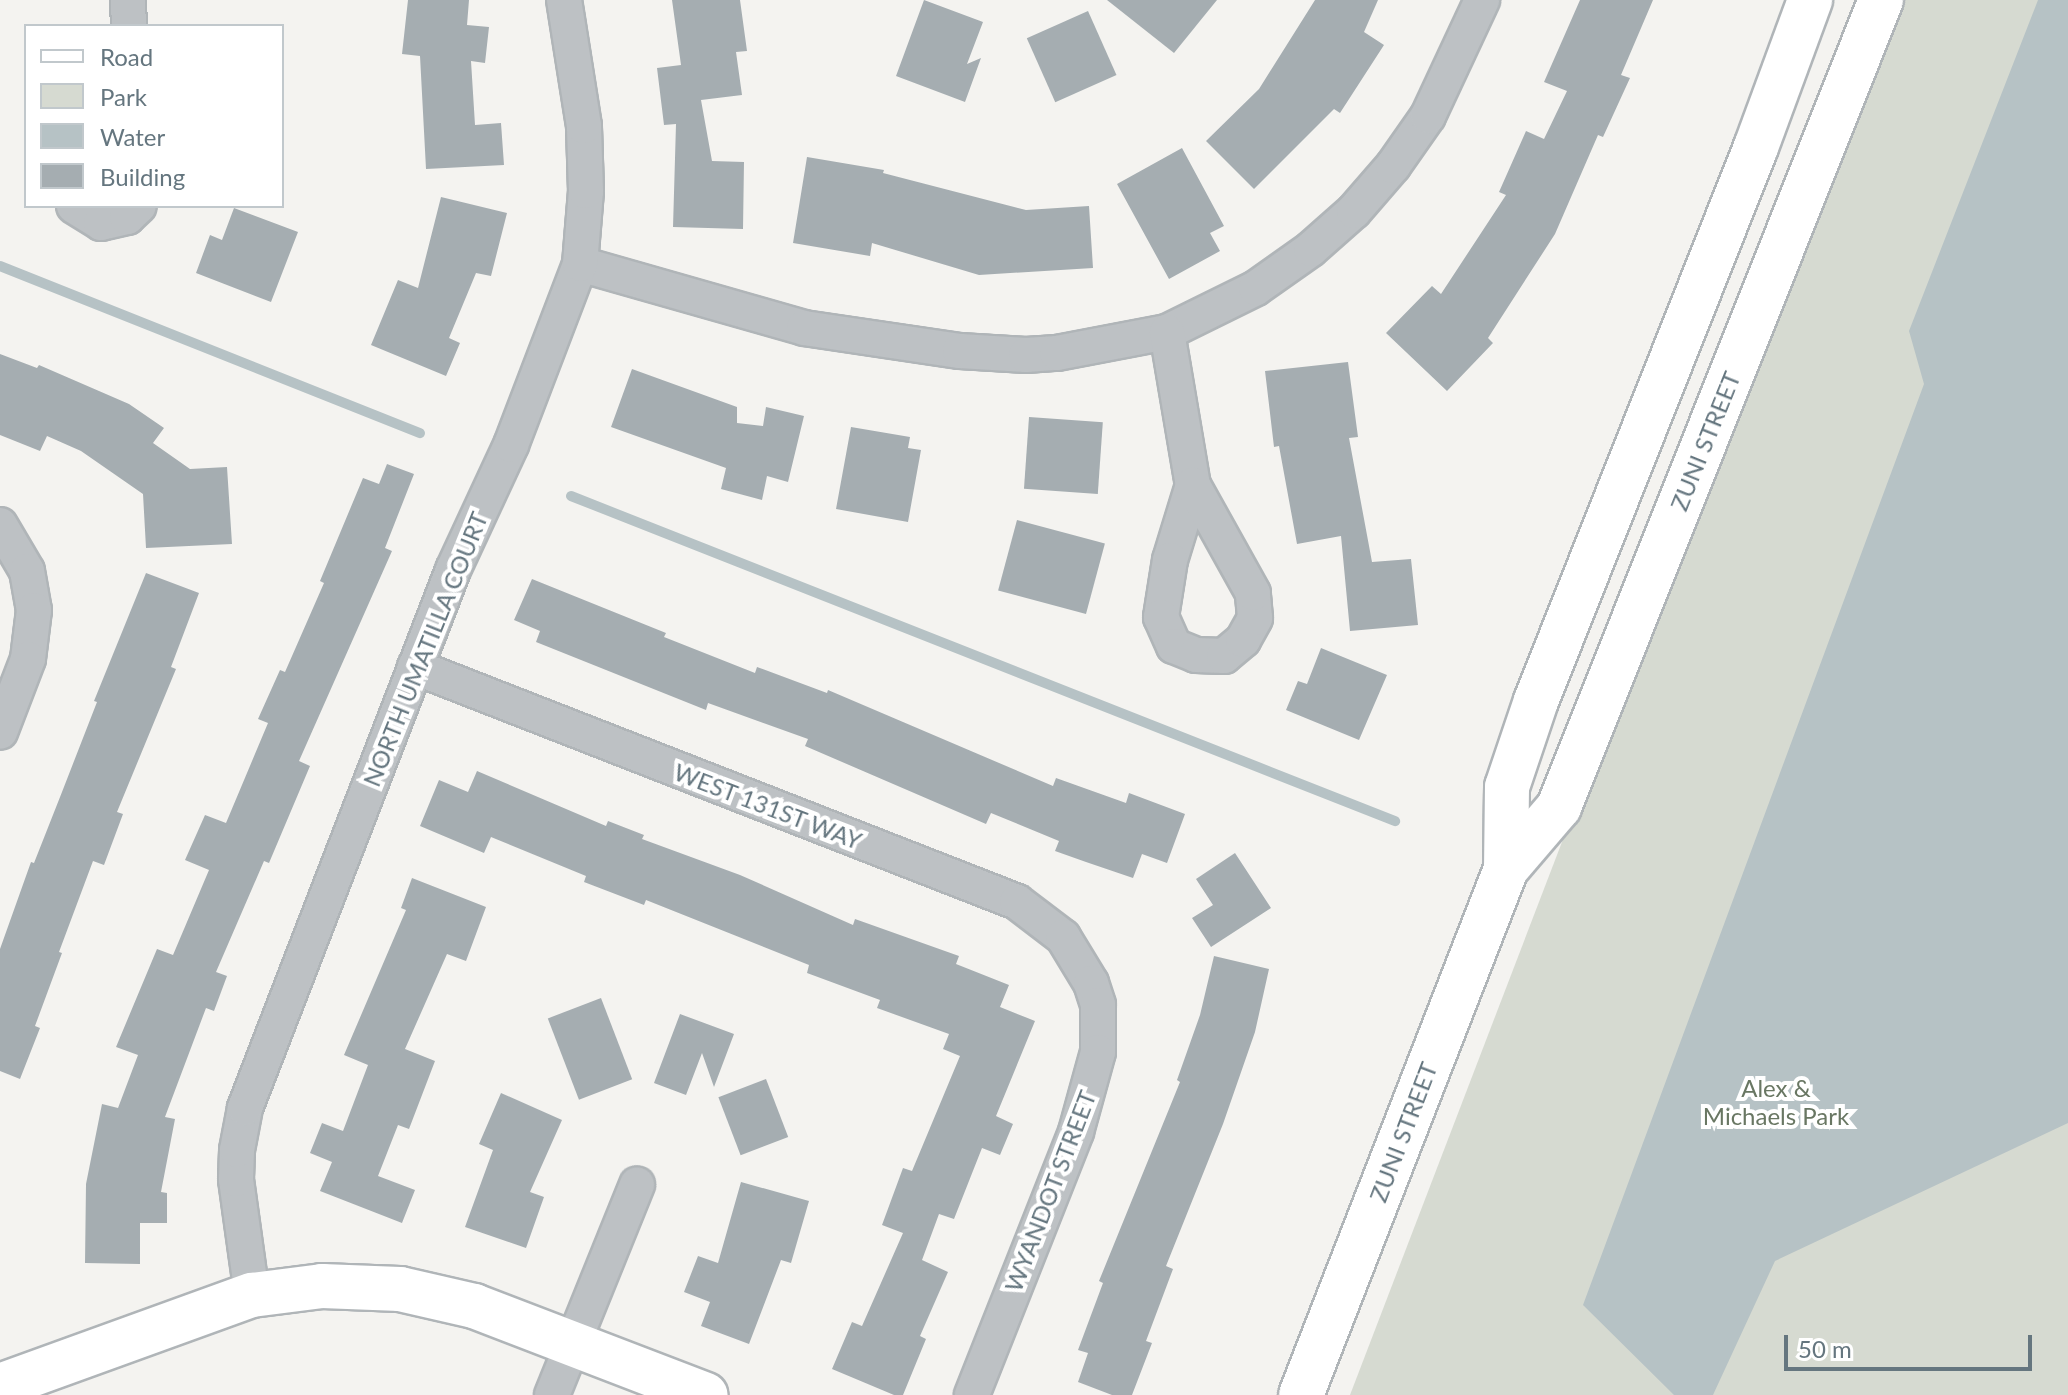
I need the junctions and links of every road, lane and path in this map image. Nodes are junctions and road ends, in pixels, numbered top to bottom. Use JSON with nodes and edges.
{"nodes":[{"id":1,"x":128,"y":0,"type":"edge"},
{"id":2,"x":564,"y":0,"type":"edge"},
{"id":3,"x":1482,"y":0,"type":"edge"},
{"id":4,"x":1810,"y":0,"type":"edge"},
{"id":5,"x":1881,"y":0,"type":"edge"},
{"id":6,"x":129,"y":24,"type":"edge"},
{"id":7,"x":77,"y":208,"type":"edge"},
{"id":8,"x":137,"y":208,"type":"edge"},
{"id":9,"x":580,"y":264,"type":"junction"},
{"id":10,"x":1167,"y":332,"type":"junction"},
{"id":11,"x":1193,"y":485,"type":"dead end"},
{"id":12,"x":0,"y":525,"type":"edge"},
{"id":13,"x":415,"y":667,"type":"junction"},
{"id":14,"x":0,"y":732,"type":"edge"},
{"id":15,"x":1506,"y":869,"type":"junction"},
{"id":16,"x":1091,"y":983,"type":"joint"},
{"id":17,"x":637,"y":1185,"type":"dead end"},
{"id":18,"x":252,"y":1295,"type":"junction"},
{"id":19,"x":572,"y":1343,"type":"junction"},
{"id":20,"x":0,"y":1386,"type":"edge"},
{"id":21,"x":552,"y":1395,"type":"edge"},
{"id":22,"x":706,"y":1395,"type":"edge"},
{"id":23,"x":972,"y":1395,"type":"edge"},
{"id":24,"x":1301,"y":1395,"type":"edge"}],
"edges":[{"from":1,"to":6,"type":"street"},
{"from":2,"to":9,"type":"street","name":"NORTH UMATILLA COURT"},
{"from":3,"to":10,"type":"street"},
{"from":4,"to":15,"type":"main road","name":"ZUNI STREET"},
{"from":5,"to":15,"type":"main road","name":"ZUNI STREET"},
{"from":7,"to":8,"type":"street"},
{"from":9,"to":10,"type":"street"},
{"from":9,"to":13,"type":"street","name":"NORTH UMATILLA COURT"},
{"from":10,"to":11,"type":"street"},
{"from":12,"to":14,"type":"street"},
{"from":13,"to":16,"type":"street","name":"WEST 131ST WAY"},
{"from":13,"to":18,"type":"street","name":"NORTH UMATILLA COURT"},
{"from":15,"to":24,"type":"main road","name":"ZUNI STREET"},
{"from":16,"to":23,"type":"street","name":"WYANDOT STREET"},
{"from":17,"to":19,"type":"street"},
{"from":18,"to":19,"type":"main road"},
{"from":18,"to":20,"type":"main road"},
{"from":19,"to":21,"type":"street"},
{"from":19,"to":22,"type":"main road"}]}
